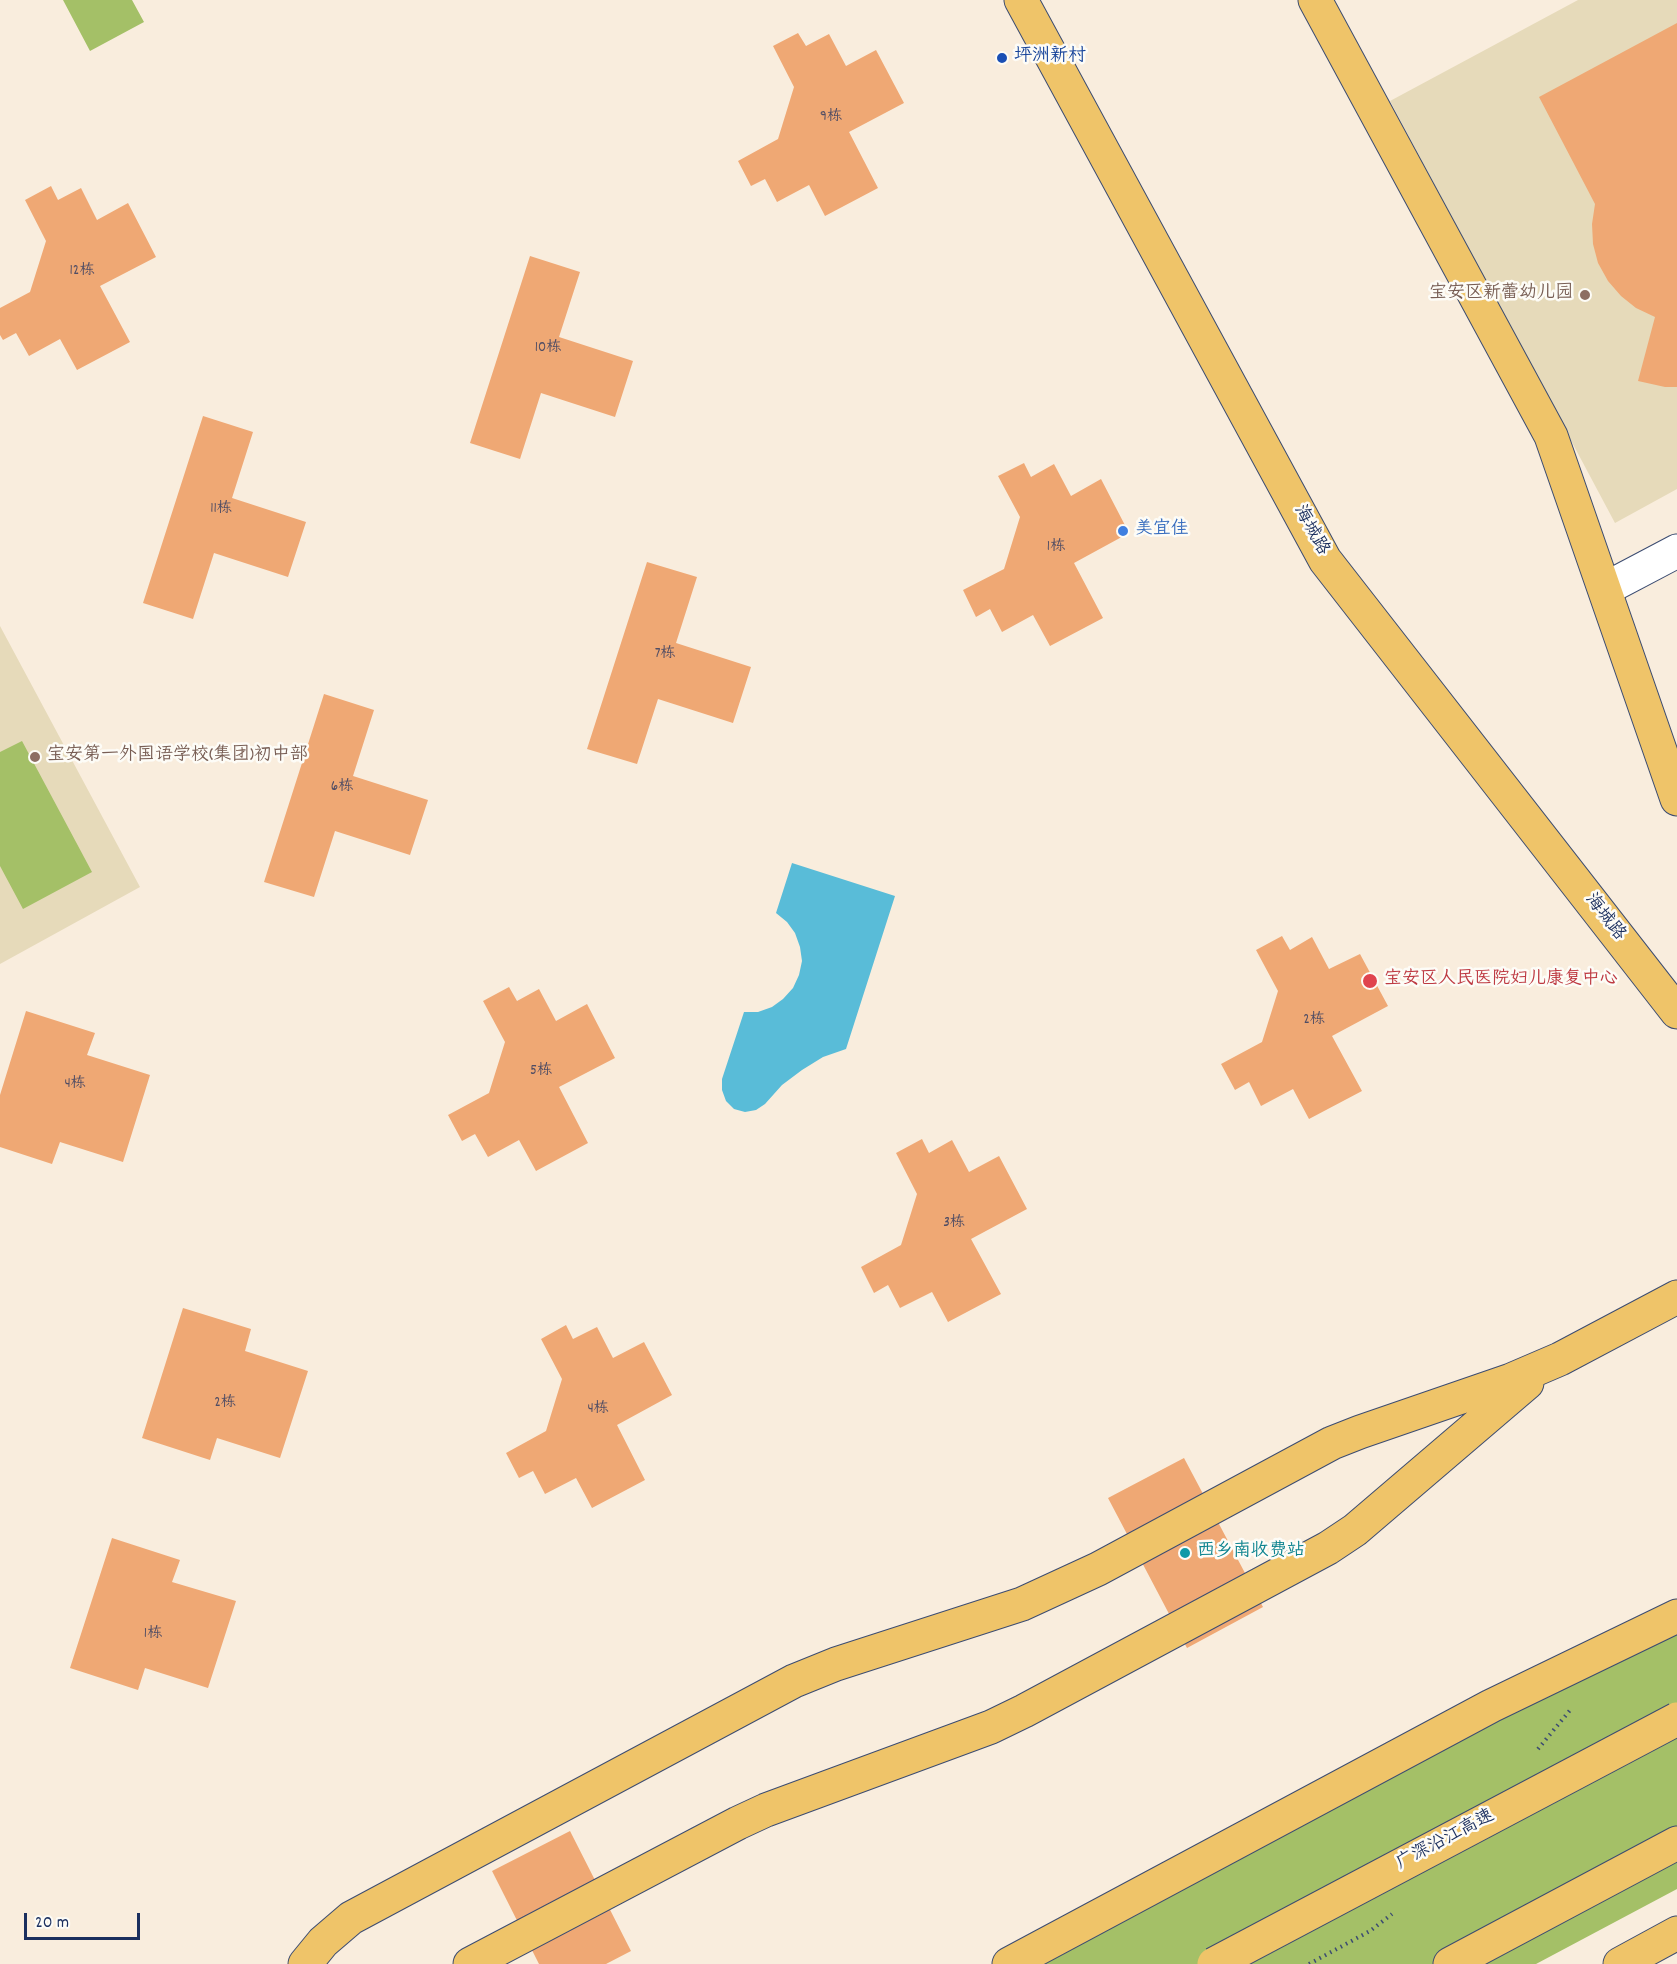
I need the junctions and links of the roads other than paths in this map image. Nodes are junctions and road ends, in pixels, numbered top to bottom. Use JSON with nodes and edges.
{"nodes":[{"id":1,"x":1021,"y":0,"type":"edge"},
{"id":2,"x":1315,"y":0,"type":"edge"},
{"id":3,"x":1677,"y":551,"type":"edge"},
{"id":4,"x":1605,"y":590,"type":"junction"},
{"id":5,"x":1677,"y":799,"type":"edge"},
{"id":6,"x":1677,"y":1012,"type":"edge"},
{"id":7,"x":1677,"y":1297,"type":"edge"},
{"id":8,"x":1560,"y":1359,"type":"junction"},
{"id":9,"x":1677,"y":1616,"type":"edge"},
{"id":10,"x":1677,"y":1719,"type":"edge"},
{"id":11,"x":1677,"y":1843,"type":"edge"},
{"id":12,"x":1677,"y":1934,"type":"edge"},
{"id":13,"x":305,"y":1964,"type":"edge"},
{"id":14,"x":470,"y":1964,"type":"edge"},
{"id":15,"x":1009,"y":1964,"type":"edge"},
{"id":16,"x":1214,"y":1964,"type":"edge"},
{"id":17,"x":1450,"y":1964,"type":"edge"},
{"id":18,"x":1620,"y":1964,"type":"edge"}],
"edges":[{"from":1,"to":6,"type":"main road","name":"海城路"},
{"from":2,"to":4,"type":"main road"},
{"from":3,"to":4,"type":"lane"},
{"from":4,"to":5,"type":"main road"},
{"from":7,"to":8,"type":"main road"},
{"from":8,"to":13,"type":"main road"},
{"from":8,"to":14,"type":"main road"},
{"from":9,"to":15,"type":"main road"},
{"from":10,"to":16,"type":"main road","name":"广深沿江高速","bridge":true},
{"from":11,"to":17,"type":"main road"},
{"from":12,"to":18,"type":"main road"}]}
